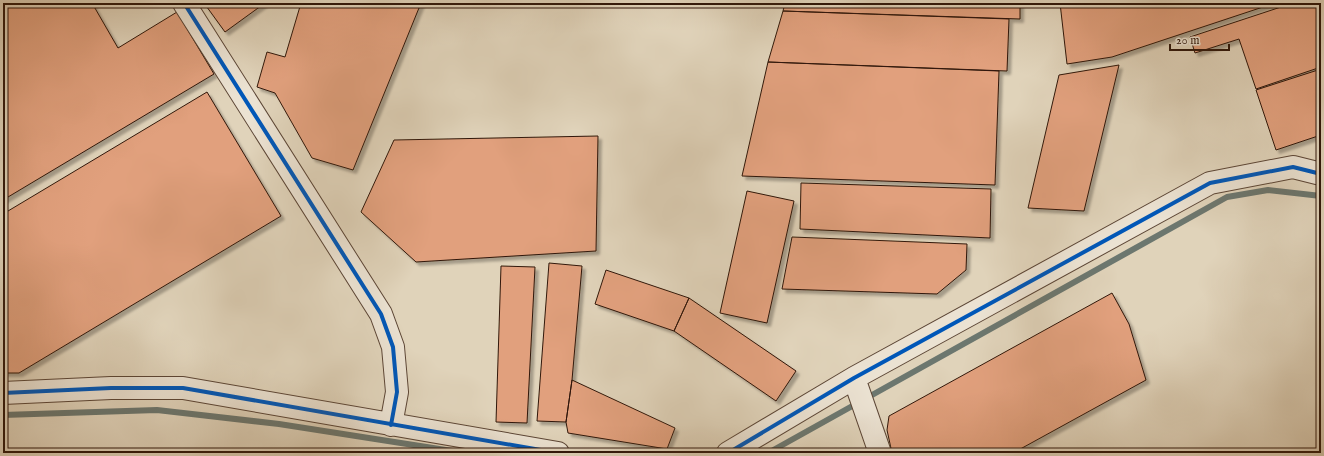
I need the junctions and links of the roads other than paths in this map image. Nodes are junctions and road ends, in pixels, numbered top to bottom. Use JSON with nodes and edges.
{"nodes":[{"id":1,"x":184,"y":3,"type":"edge"},
{"id":2,"x":1321,"y":174,"type":"edge"},
{"id":3,"x":854,"y":378,"type":"junction"},
{"id":4,"x":3,"y":393,"type":"edge"},
{"id":5,"x":391,"y":425,"type":"junction"},
{"id":6,"x":558,"y":453,"type":"edge"},
{"id":7,"x":728,"y":453,"type":"edge"},
{"id":8,"x":880,"y":453,"type":"edge"}],
"edges":[{"from":1,"to":5,"type":"street"},
{"from":2,"to":3,"type":"street"},
{"from":3,"to":7,"type":"street"},
{"from":3,"to":8,"type":"street"},
{"from":4,"to":5,"type":"street"},
{"from":5,"to":6,"type":"street"}]}
